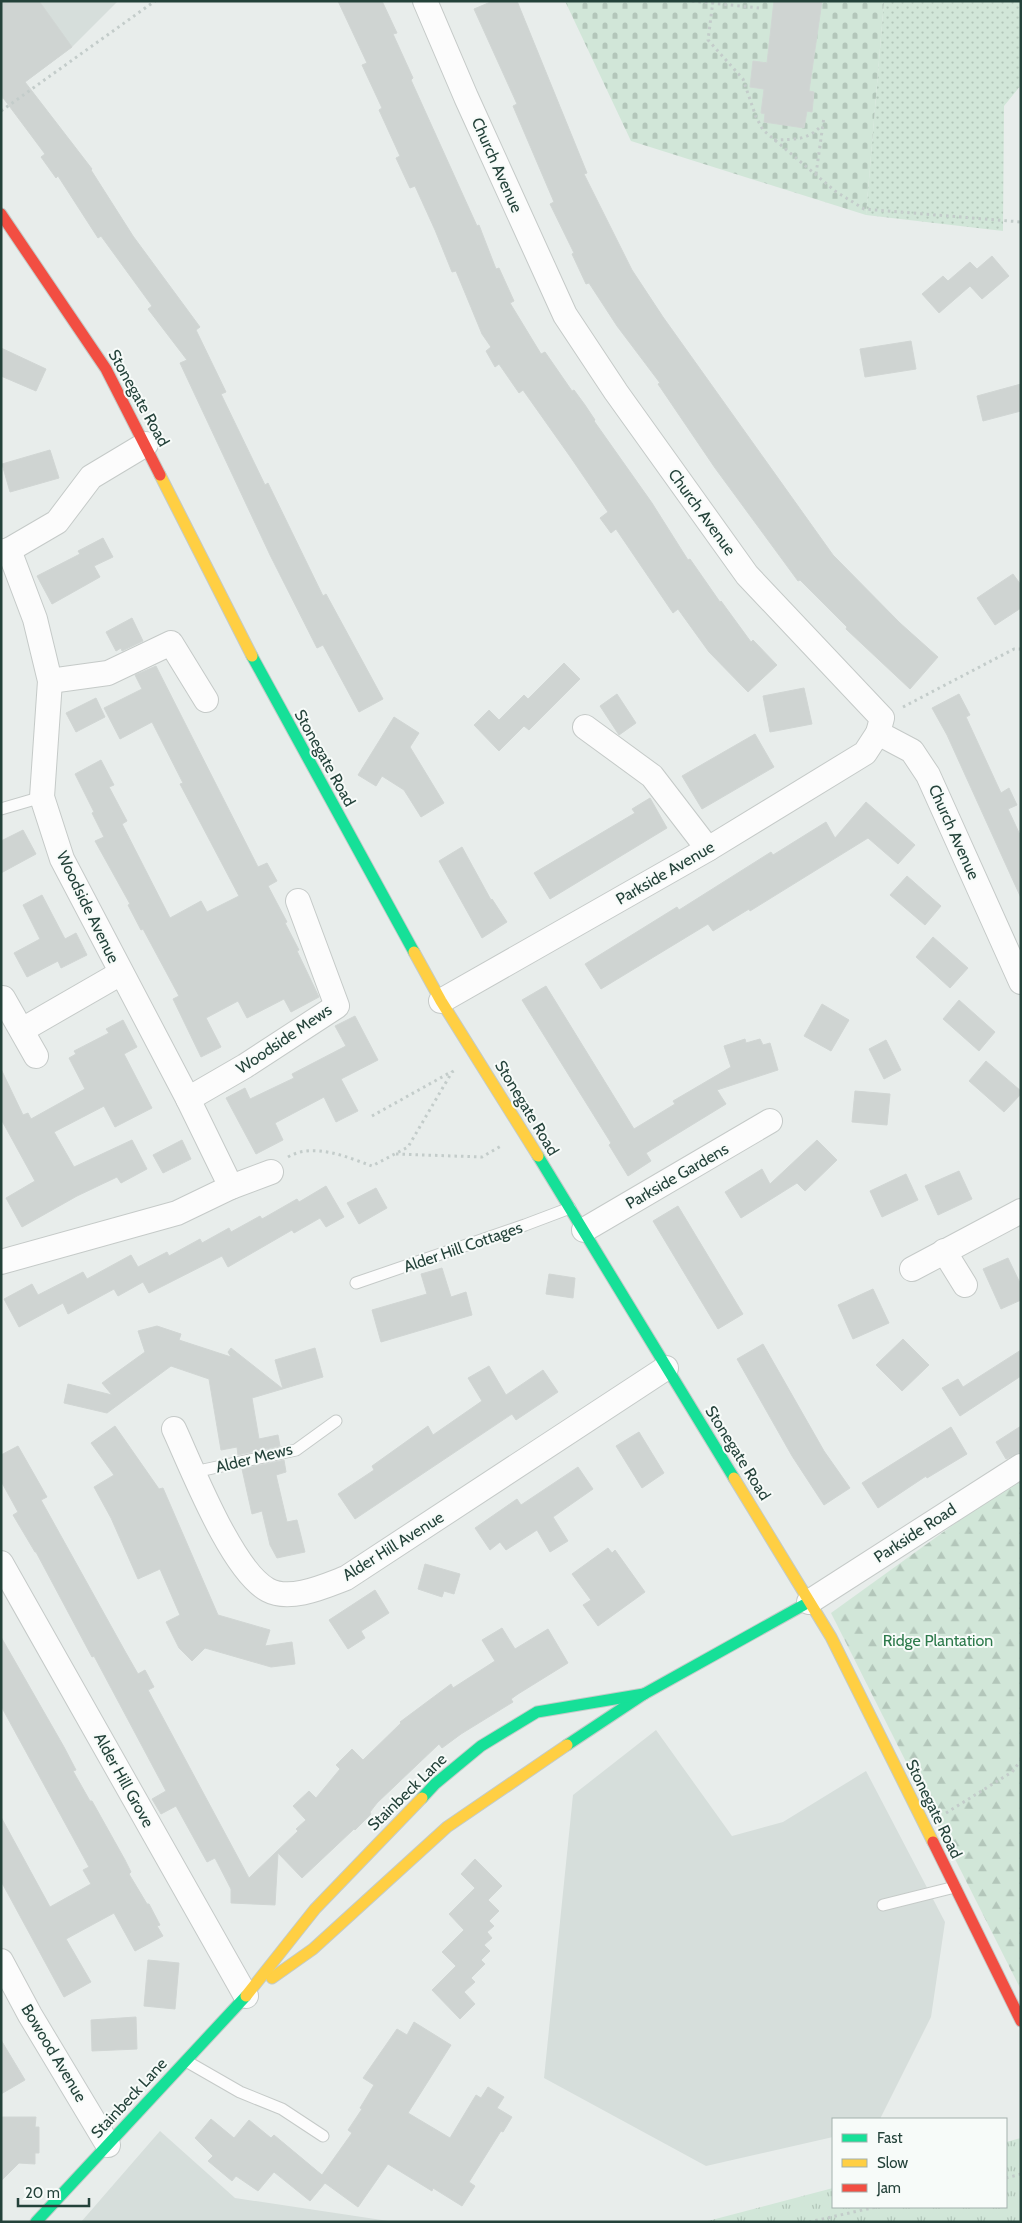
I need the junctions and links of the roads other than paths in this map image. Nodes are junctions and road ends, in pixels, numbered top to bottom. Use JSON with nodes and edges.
{"nodes":[{"id":1,"x":425,"y":1,"type":"edge"},
{"id":2,"x":1,"y":214,"type":"edge"},
{"id":3,"x":146,"y":444,"type":"junction"},
{"id":4,"x":5,"y":551,"type":"edge"},
{"id":5,"x":50,"y":681,"type":"junction"},
{"id":6,"x":206,"y":700,"type":"dead end"},
{"id":7,"x":880,"y":725,"type":"junction"},
{"id":8,"x":586,"y":727,"type":"dead end"},
{"id":9,"x":42,"y":797,"type":"junction"},
{"id":10,"x":1,"y":809,"type":"edge"},
{"id":11,"x":708,"y":849,"type":"junction"},
{"id":12,"x":298,"y":901,"type":"dead end"},
{"id":13,"x":121,"y":973,"type":"junction"},
{"id":14,"x":1021,"y":982,"type":"edge"},
{"id":15,"x":3,"y":998,"type":"dead end"},
{"id":16,"x":441,"y":1001,"type":"junction"},
{"id":17,"x":22,"y":1030,"type":"junction"},
{"id":18,"x":36,"y":1056,"type":"dead end"},
{"id":19,"x":188,"y":1099,"type":"junction"},
{"id":20,"x":770,"y":1121,"type":"dead end"},
{"id":21,"x":271,"y":1172,"type":"road end"},
{"id":22,"x":231,"y":1186,"type":"junction"},
{"id":23,"x":570,"y":1208,"type":"junction"},
{"id":24,"x":1021,"y":1211,"type":"edge"},
{"id":25,"x":584,"y":1230,"type":"junction"},
{"id":26,"x":944,"y":1251,"type":"junction"},
{"id":27,"x":1,"y":1262,"type":"edge"},
{"id":28,"x":912,"y":1269,"type":"dead end"},
{"id":29,"x":356,"y":1283,"type":"dead end"},
{"id":30,"x":965,"y":1285,"type":"dead end"},
{"id":31,"x":666,"y":1368,"type":"junction"},
{"id":32,"x":336,"y":1421,"type":"dead end"},
{"id":33,"x":174,"y":1429,"type":"dead end"},
{"id":34,"x":1021,"y":1466,"type":"edge"},
{"id":35,"x":194,"y":1472,"type":"junction"},
{"id":36,"x":1,"y":1563,"type":"edge"},
{"id":37,"x":809,"y":1602,"type":"junction"},
{"id":38,"x":644,"y":1694,"type":"junction"},
{"id":39,"x":954,"y":1887,"type":"junction"},
{"id":40,"x":883,"y":1905,"type":"dead end"},
{"id":41,"x":1,"y":1961,"type":"edge"},
{"id":42,"x":246,"y":1996,"type":"junction"},
{"id":43,"x":1021,"y":2021,"type":"edge"},
{"id":44,"x":186,"y":2061,"type":"junction"},
{"id":45,"x":323,"y":2136,"type":"dead end"},
{"id":46,"x":108,"y":2145,"type":"junction"},
{"id":47,"x":36,"y":2222,"type":"edge"}],
"edges":[{"from":1,"to":7,"type":"street","name":"Church Avenue"},
{"from":2,"to":3,"type":"main road","name":"Stonegate Road"},
{"from":3,"to":4,"type":"street"},
{"from":3,"to":16,"type":"main road","name":"Stonegate Road"},
{"from":4,"to":5,"type":"street","name":"Woodside Avenue"},
{"from":5,"to":6,"type":"street"},
{"from":5,"to":9,"type":"street","name":"Woodside Avenue"},
{"from":7,"to":11,"type":"street","name":"Parkside Avenue"},
{"from":7,"to":14,"type":"street","name":"Church Avenue"},
{"from":8,"to":11,"type":"street"},
{"from":9,"to":10,"type":"lane"},
{"from":9,"to":13,"type":"street","name":"Woodside Avenue"},
{"from":11,"to":16,"type":"street","name":"Parkside Avenue"},
{"from":12,"to":19,"type":"street","name":"Woodside Mews"},
{"from":13,"to":17,"type":"street"},
{"from":13,"to":19,"type":"street","name":"Woodside Avenue"},
{"from":15,"to":17,"type":"street"},
{"from":16,"to":23,"type":"main road","name":"Stonegate Road"},
{"from":17,"to":18,"type":"street"},
{"from":19,"to":22,"type":"street","name":"Woodside Avenue"},
{"from":20,"to":25,"type":"street","name":"Parkside Gardens"},
{"from":21,"to":22,"type":"street"},
{"from":22,"to":27,"type":"street"},
{"from":23,"to":25,"type":"main road","name":"Stonegate Road"},
{"from":23,"to":29,"type":"lane","name":"Alder Hill Cottages"},
{"from":24,"to":26,"type":"street"},
{"from":25,"to":31,"type":"main road","name":"Stonegate Road"},
{"from":26,"to":28,"type":"street"},
{"from":26,"to":30,"type":"street"},
{"from":31,"to":35,"type":"street","name":"Alder Hill Avenue"},
{"from":31,"to":37,"type":"main road","name":"Stonegate Road"},
{"from":32,"to":35,"type":"lane","name":"Alder Mews"},
{"from":33,"to":35,"type":"street","name":"Alder Hill Avenue"},
{"from":34,"to":37,"type":"street","name":"Parkside Road"},
{"from":36,"to":42,"type":"street","name":"Alder Hill Grove"},
{"from":37,"to":38,"type":"main road","name":"Stainbeck Lane"},
{"from":37,"to":39,"type":"main road","name":"Stonegate Road"},
{"from":38,"to":42,"type":"main road","name":"Stainbeck Lane"},
{"from":38,"to":42,"type":"main road","name":"Stainbeck Lane"},
{"from":39,"to":40,"type":"lane"},
{"from":39,"to":43,"type":"main road","name":"Stonegate Road"},
{"from":41,"to":46,"type":"street","name":"Bowood Avenue"},
{"from":42,"to":44,"type":"main road","name":"Stainbeck Lane"},
{"from":44,"to":45,"type":"lane"},
{"from":44,"to":46,"type":"main road","name":"Stainbeck Lane"},
{"from":46,"to":47,"type":"main road","name":"Stainbeck Lane"}]}
